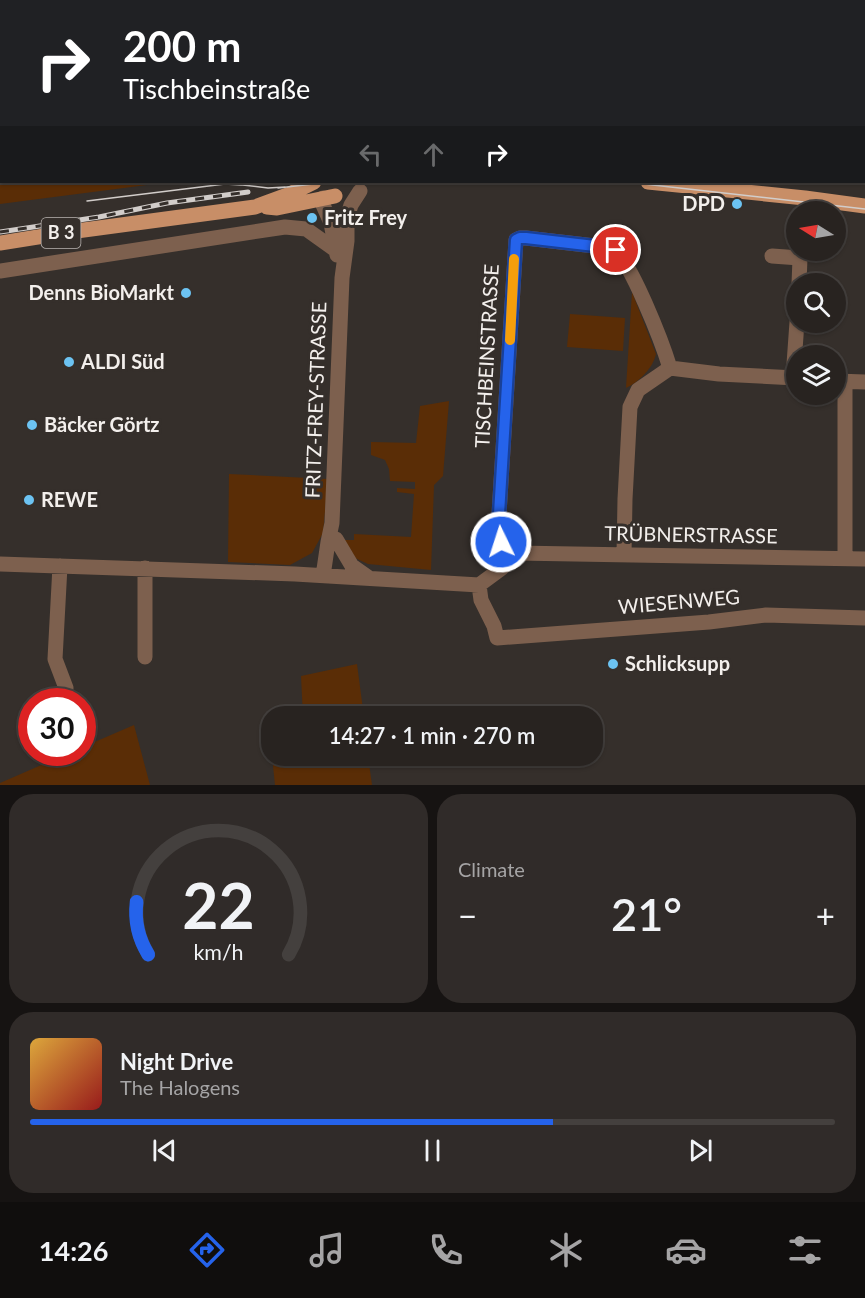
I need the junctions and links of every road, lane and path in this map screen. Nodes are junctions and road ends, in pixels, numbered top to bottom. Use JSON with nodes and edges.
{"nodes":[{"id":1,"x":312,"y":183,"type":"edge"},
{"id":2,"x":666,"y":183,"type":"edge"},
{"id":3,"x":296,"y":191,"type":"junction"},
{"id":4,"x":360,"y":191,"type":"dead end"},
{"id":5,"x":328,"y":196,"type":"edge"},
{"id":6,"x":865,"y":206,"type":"edge"},
{"id":7,"x":255,"y":207,"type":"junction"},
{"id":8,"x":347,"y":218,"type":"junction"},
{"id":9,"x":306,"y":229,"type":"junction"},
{"id":10,"x":0,"y":243,"type":"edge"},
{"id":11,"x":337,"y":251,"type":"junction"},
{"id":12,"x":772,"y":256,"type":"dead end"},
{"id":13,"x":0,"y":271,"type":"edge"},
{"id":14,"x":799,"y":273,"type":"edge"},
{"id":15,"x":342,"y":278,"type":"junction"},
{"id":16,"x":670,"y":368,"type":"junction"},
{"id":17,"x":786,"y":378,"type":"edge"},
{"id":18,"x":846,"y":381,"type":"edge"},
{"id":19,"x":865,"y":382,"type":"edge"},
{"id":20,"x":841,"y":405,"type":"edge"},
{"id":21,"x":332,"y":540,"type":"junction"},
{"id":22,"x":516,"y":553,"type":"junction"},
{"id":23,"x":624,"y":555,"type":"junction"},
{"id":24,"x":845,"y":558,"type":"junction"},
{"id":25,"x":865,"y":559,"type":"edge"},
{"id":26,"x":0,"y":564,"type":"edge"},
{"id":27,"x":60,"y":566,"type":"junction"},
{"id":28,"x":145,"y":568,"type":"junction"},
{"id":29,"x":295,"y":574,"type":"junction"},
{"id":30,"x":329,"y":576,"type":"junction"},
{"id":31,"x":369,"y":578,"type":"junction"},
{"id":32,"x":479,"y":585,"type":"junction"},
{"id":33,"x":865,"y":618,"type":"edge"},
{"id":34,"x":144,"y":657,"type":"dead end"},
{"id":35,"x":66,"y":688,"type":"dead end"}],
"edges":[{"from":1,"to":3,"type":"main road","number":"B 3"},
{"from":2,"to":6,"type":"main road"},
{"from":3,"to":5,"type":"street"},
{"from":3,"to":7,"type":"main road","number":"B 3"},
{"from":4,"to":8,"type":"street","name":"FRITZ-FREY-STRASSE"},
{"from":5,"to":7,"type":"main road","number":"B 3"},
{"from":5,"to":8,"type":"street"},
{"from":5,"to":9,"type":"street"},
{"from":5,"to":11,"type":"street","name":"FRITZ-FREY-STRASSE"},
{"from":7,"to":10,"type":"main road","number":"B 3"},
{"from":8,"to":15,"type":"street","name":"FRITZ-FREY-STRASSE"},
{"from":9,"to":11,"type":"street"},
{"from":9,"to":13,"type":"street"},
{"from":11,"to":15,"type":"street","name":"FRITZ-FREY-STRASSE"},
{"from":12,"to":14,"type":"street"},
{"from":15,"to":21,"type":"street","name":"FRITZ-FREY-STRASSE"},
{"from":16,"to":17,"type":"street"},
{"from":16,"to":22,"type":"street","name":"TISCHBEINSTRASSE"},
{"from":16,"to":23,"type":"street"},
{"from":18,"to":19,"type":"street"},
{"from":20,"to":24,"type":"street"},
{"from":21,"to":29,"type":"street"},
{"from":21,"to":30,"type":"street","name":"FRITZ-FREY-STRASSE"},
{"from":21,"to":31,"type":"street","name":"FRITZ-FREY-STRASSE"},
{"from":22,"to":23,"type":"street","name":"TRÜBNERSTRASSE"},
{"from":22,"to":32,"type":"street"},
{"from":23,"to":24,"type":"street","name":"TRÜBNERSTRASSE"},
{"from":24,"to":25,"type":"street","name":"TRÜBNERSTRASSE"},
{"from":26,"to":27,"type":"street"},
{"from":27,"to":28,"type":"street"},
{"from":27,"to":35,"type":"street"},
{"from":28,"to":29,"type":"street"},
{"from":28,"to":34,"type":"street"},
{"from":29,"to":30,"type":"street"},
{"from":30,"to":31,"type":"street"},
{"from":31,"to":32,"type":"street"},
{"from":32,"to":33,"type":"street","name":"WIESENWEG"}]}
